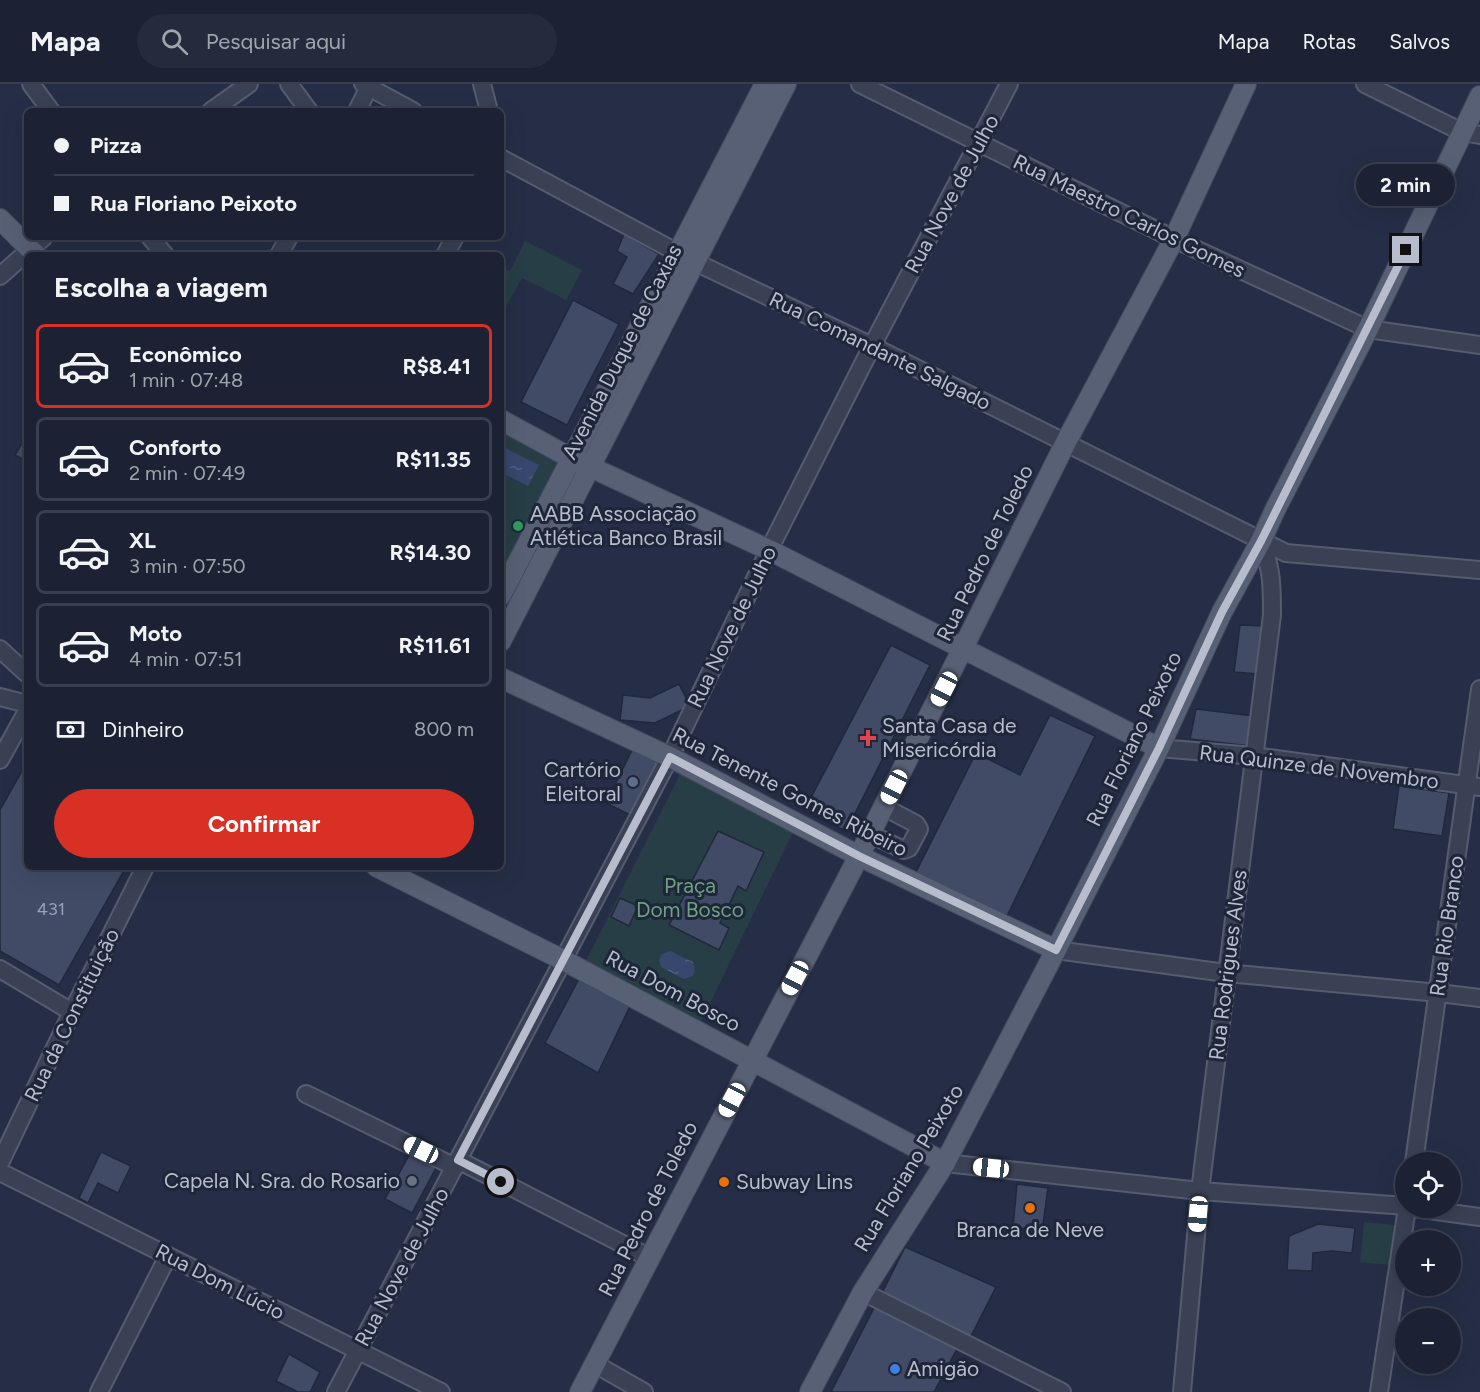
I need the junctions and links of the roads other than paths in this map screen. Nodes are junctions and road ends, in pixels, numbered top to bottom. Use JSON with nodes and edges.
{"nodes":[{"id":1,"x":31,"y":84,"type":"edge"},
{"id":2,"x":249,"y":84,"type":"edge"},
{"id":3,"x":289,"y":84,"type":"edge"},
{"id":4,"x":482,"y":84,"type":"edge"},
{"id":5,"x":765,"y":84,"type":"edge"},
{"id":6,"x":860,"y":84,"type":"edge"},
{"id":7,"x":1009,"y":84,"type":"edge"},
{"id":8,"x":1246,"y":84,"type":"edge"},
{"id":9,"x":1365,"y":84,"type":"edge"},
{"id":10,"x":785,"y":85,"type":"edge"},
{"id":11,"x":366,"y":86,"type":"edge"},
{"id":12,"x":1480,"y":96,"type":"edge"},
{"id":13,"x":49,"y":108,"type":"edge"},
{"id":14,"x":215,"y":108,"type":"edge"},
{"id":15,"x":307,"y":108,"type":"edge"},
{"id":16,"x":358,"y":108,"type":"edge"},
{"id":17,"x":407,"y":108,"type":"edge"},
{"id":18,"x":488,"y":108,"type":"edge"},
{"id":19,"x":1471,"y":134,"type":"edge"},
{"id":20,"x":980,"y":142,"type":"junction"},
{"id":21,"x":504,"y":160,"type":"edge"},
{"id":22,"x":0,"y":219,"type":"edge"},
{"id":23,"x":24,"y":237,"type":"edge"},
{"id":24,"x":1174,"y":239,"type":"junction"},
{"id":25,"x":152,"y":240,"type":"edge"},
{"id":26,"x":162,"y":252,"type":"edge"},
{"id":27,"x":677,"y":253,"type":"junction"},
{"id":28,"x":24,"y":257,"type":"edge"},
{"id":29,"x":695,"y":262,"type":"junction"},
{"id":30,"x":0,"y":276,"type":"edge"},
{"id":31,"x":1368,"y":329,"type":"junction"},
{"id":32,"x":1480,"y":345,"type":"edge"},
{"id":33,"x":872,"y":346,"type":"junction"},
{"id":34,"x":504,"y":422,"type":"edge"},
{"id":35,"x":1066,"y":442,"type":"junction"},
{"id":36,"x":571,"y":458,"type":"junction"},
{"id":37,"x":591,"y":466,"type":"junction"},
{"id":38,"x":1261,"y":541,"type":"junction"},
{"id":39,"x":769,"y":550,"type":"junction"},
{"id":40,"x":1480,"y":570,"type":"edge"},
{"id":41,"x":504,"y":590,"type":"edge"},
{"id":42,"x":504,"y":635,"type":"edge"},
{"id":43,"x":0,"y":649,"type":"edge"},
{"id":44,"x":964,"y":650,"type":"junction"},
{"id":45,"x":24,"y":671,"type":"edge"},
{"id":46,"x":504,"y":679,"type":"edge"},
{"id":47,"x":1480,"y":688,"type":"edge"},
{"id":48,"x":0,"y":697,"type":"edge"},
{"id":49,"x":24,"y":703,"type":"edge"},
{"id":50,"x":24,"y":716,"type":"edge"},
{"id":51,"x":1159,"y":748,"type":"junction"},
{"id":52,"x":1254,"y":756,"type":"junction"},
{"id":53,"x":670,"y":757,"type":"junction"},
{"id":54,"x":0,"y":760,"type":"edge"},
{"id":55,"x":1473,"y":786,"type":"edge"},
{"id":56,"x":884,"y":807,"type":"junction"},
{"id":57,"x":870,"y":834,"type":"junction"},
{"id":58,"x":859,"y":856,"type":"junction"},
{"id":59,"x":143,"y":870,"type":"edge"},
{"id":60,"x":386,"y":870,"type":"edge"},
{"id":61,"x":1056,"y":950,"type":"junction"},
{"id":62,"x":562,"y":960,"type":"junction"},
{"id":63,"x":0,"y":969,"type":"edge"},
{"id":64,"x":1226,"y":973,"type":"junction"},
{"id":65,"x":1438,"y":993,"type":"junction"},
{"id":66,"x":1480,"y":998,"type":"edge"},
{"id":67,"x":72,"y":1012,"type":"junction"},
{"id":68,"x":753,"y":1060,"type":"junction"},
{"id":69,"x":306,"y":1094,"type":"dead end"},
{"id":70,"x":1415,"y":1152,"type":"edge"},
{"id":71,"x":457,"y":1163,"type":"junction"},
{"id":72,"x":945,"y":1163,"type":"junction"},
{"id":73,"x":0,"y":1164,"type":"edge"},
{"id":74,"x":0,"y":1172,"type":"edge"},
{"id":75,"x":1200,"y":1191,"type":"junction"},
{"id":76,"x":1395,"y":1206,"type":"edge"},
{"id":77,"x":1461,"y":1214,"type":"edge"},
{"id":78,"x":1480,"y":1217,"type":"edge"},
{"id":79,"x":1404,"y":1218,"type":"edge"},
{"id":80,"x":168,"y":1256,"type":"junction"},
{"id":81,"x":650,"y":1258,"type":"junction"},
{"id":82,"x":863,"y":1292,"type":"junction"},
{"id":83,"x":358,"y":1351,"type":"junction"},
{"id":84,"x":595,"y":1364,"type":"junction"},
{"id":85,"x":99,"y":1392,"type":"edge"},
{"id":86,"x":336,"y":1392,"type":"edge"},
{"id":87,"x":441,"y":1392,"type":"edge"},
{"id":88,"x":580,"y":1392,"type":"edge"},
{"id":89,"x":644,"y":1392,"type":"edge"},
{"id":90,"x":810,"y":1392,"type":"edge"},
{"id":91,"x":1062,"y":1392,"type":"edge"},
{"id":92,"x":1182,"y":1392,"type":"edge"},
{"id":93,"x":1379,"y":1392,"type":"edge"}],
"edges":[{"from":1,"to":13,"type":"street"},
{"from":2,"to":14,"type":"street"},
{"from":3,"to":15,"type":"street"},
{"from":4,"to":18,"type":"street"},
{"from":5,"to":27,"type":"main road","name":"Avenida Duque de Caxias"},
{"from":6,"to":20,"type":"street","name":"Rua Maestro Carlos Gomes"},
{"from":7,"to":20,"type":"street","name":"Rua Nove de Julho"},
{"from":8,"to":24,"type":"main road","name":"Rua Pedro de Toledo"},
{"from":9,"to":19,"type":"street"},
{"from":10,"to":29,"type":"main road","name":"Avenida Duque de Caxias"},
{"from":11,"to":16,"type":"street"},
{"from":11,"to":17,"type":"street"},
{"from":12,"to":19,"type":"main road","name":"Rua Floriano Peixoto"},
{"from":19,"to":31,"type":"main road","name":"Rua Floriano Peixoto"},
{"from":20,"to":24,"type":"street","name":"Rua Maestro Carlos Gomes"},
{"from":20,"to":33,"type":"street","name":"Rua Nove de Julho"},
{"from":21,"to":27,"type":"street","name":"Rua Comandante Salgado"},
{"from":22,"to":23,"type":"main road"},
{"from":24,"to":31,"type":"street","name":"Rua Maestro Carlos Gomes"},
{"from":24,"to":35,"type":"main road","name":"Rua Pedro de Toledo"},
{"from":25,"to":26,"type":"street"},
{"from":27,"to":29,"type":"street","name":"Rua Comandante Salgado"},
{"from":27,"to":36,"type":"main road","name":"Avenida Duque de Caxias"},
{"from":28,"to":30,"type":"street"},
{"from":29,"to":33,"type":"street","name":"Rua Comandante Salgado"},
{"from":29,"to":37,"type":"main road","name":"Avenida Duque de Caxias"},
{"from":31,"to":32,"type":"street","name":"Rua Maestro Carlos Gomes"},
{"from":31,"to":38,"type":"main road","name":"Rua Floriano Peixoto"},
{"from":33,"to":35,"type":"street","name":"Rua Comandante Salgado"},
{"from":33,"to":39,"type":"street","name":"Rua Nove de Julho"},
{"from":34,"to":36,"type":"main road"},
{"from":35,"to":38,"type":"street","name":"Rua Comandante Salgado"},
{"from":35,"to":44,"type":"main road","name":"Rua Pedro de Toledo"},
{"from":36,"to":37,"type":"main road"},
{"from":36,"to":41,"type":"main road","name":"Avenida Duque de Caxias"},
{"from":37,"to":39,"type":"main road"},
{"from":37,"to":42,"type":"main road","name":"Avenida Duque de Caxias"},
{"from":38,"to":40,"type":"street","name":"Rua Comandante Salgado"},
{"from":38,"to":51,"type":"main road","name":"Rua Floriano Peixoto"},
{"from":38,"to":52,"type":"street","name":"Rua Rodrigues Alves"},
{"from":39,"to":44,"type":"main road"},
{"from":39,"to":53,"type":"street","name":"Rua Nove de Julho"},
{"from":43,"to":45,"type":"street"},
{"from":44,"to":51,"type":"main road"},
{"from":44,"to":56,"type":"main road","name":"Rua Pedro de Toledo"},
{"from":46,"to":53,"type":"main road","name":"Rua Tenente Gomes Ribeiro"},
{"from":47,"to":55,"type":"street","name":"Rua Rio Branco"},
{"from":48,"to":49,"type":"street"},
{"from":50,"to":54,"type":"street"},
{"from":51,"to":52,"type":"street","name":"Rua Quinze de Novembro"},
{"from":51,"to":61,"type":"main road","name":"Rua Floriano Peixoto"},
{"from":52,"to":55,"type":"street","name":"Rua Quinze de Novembro"},
{"from":52,"to":64,"type":"street","name":"Rua Rodrigues Alves"},
{"from":53,"to":58,"type":"main road","name":"Rua Tenente Gomes Ribeiro"},
{"from":53,"to":62,"type":"street","name":"Rua Nove de Julho"},
{"from":55,"to":65,"type":"street","name":"Rua Rio Branco"},
{"from":56,"to":57,"type":"main road","name":"Rua Pedro de Toledo"},
{"from":56,"to":57,"type":"street"},
{"from":57,"to":58,"type":"main road","name":"Rua Pedro de Toledo"},
{"from":58,"to":61,"type":"main road","name":"Rua Tenente Gomes Ribeiro"},
{"from":58,"to":68,"type":"main road","name":"Rua Pedro de Toledo"},
{"from":59,"to":67,"type":"street","name":"Rua da Constituição"},
{"from":60,"to":62,"type":"main road","name":"Rua Dom Bosco"},
{"from":61,"to":64,"type":"street"},
{"from":61,"to":72,"type":"main road","name":"Rua Floriano Peixoto"},
{"from":62,"to":68,"type":"main road","name":"Rua Dom Bosco"},
{"from":62,"to":71,"type":"street","name":"Rua Nove de Julho"},
{"from":63,"to":67,"type":"street"},
{"from":64,"to":65,"type":"street"},
{"from":64,"to":75,"type":"street","name":"Rua Rodrigues Alves"},
{"from":65,"to":66,"type":"street"},
{"from":65,"to":70,"type":"street","name":"Rua Rio Branco"},
{"from":67,"to":73,"type":"street","name":"Rua da Constituição"},
{"from":68,"to":72,"type":"main road","name":"Rua Dom Bosco"},
{"from":68,"to":81,"type":"main road","name":"Rua Pedro de Toledo"},
{"from":69,"to":71,"type":"street"},
{"from":71,"to":81,"type":"street"},
{"from":71,"to":83,"type":"street","name":"Rua Nove de Julho"},
{"from":72,"to":75,"type":"street"},
{"from":72,"to":82,"type":"main road","name":"Rua Floriano Peixoto"},
{"from":74,"to":80,"type":"street","name":"Rua Dom Lúcio"},
{"from":75,"to":76,"type":"street"},
{"from":75,"to":92,"type":"street","name":"Rua Rodrigues Alves"},
{"from":77,"to":78,"type":"street"},
{"from":79,"to":93,"type":"street"},
{"from":80,"to":83,"type":"street","name":"Rua Dom Lúcio"},
{"from":80,"to":85,"type":"street"},
{"from":81,"to":84,"type":"main road","name":"Rua Pedro de Toledo"},
{"from":82,"to":90,"type":"main road","name":"Rua Floriano Peixoto"},
{"from":82,"to":91,"type":"street"},
{"from":83,"to":86,"type":"street","name":"Rua Nove de Julho"},
{"from":83,"to":87,"type":"street","name":"Rua Dom Lúcio"},
{"from":84,"to":88,"type":"main road","name":"Rua Pedro de Toledo"},
{"from":84,"to":89,"type":"street"}]}
